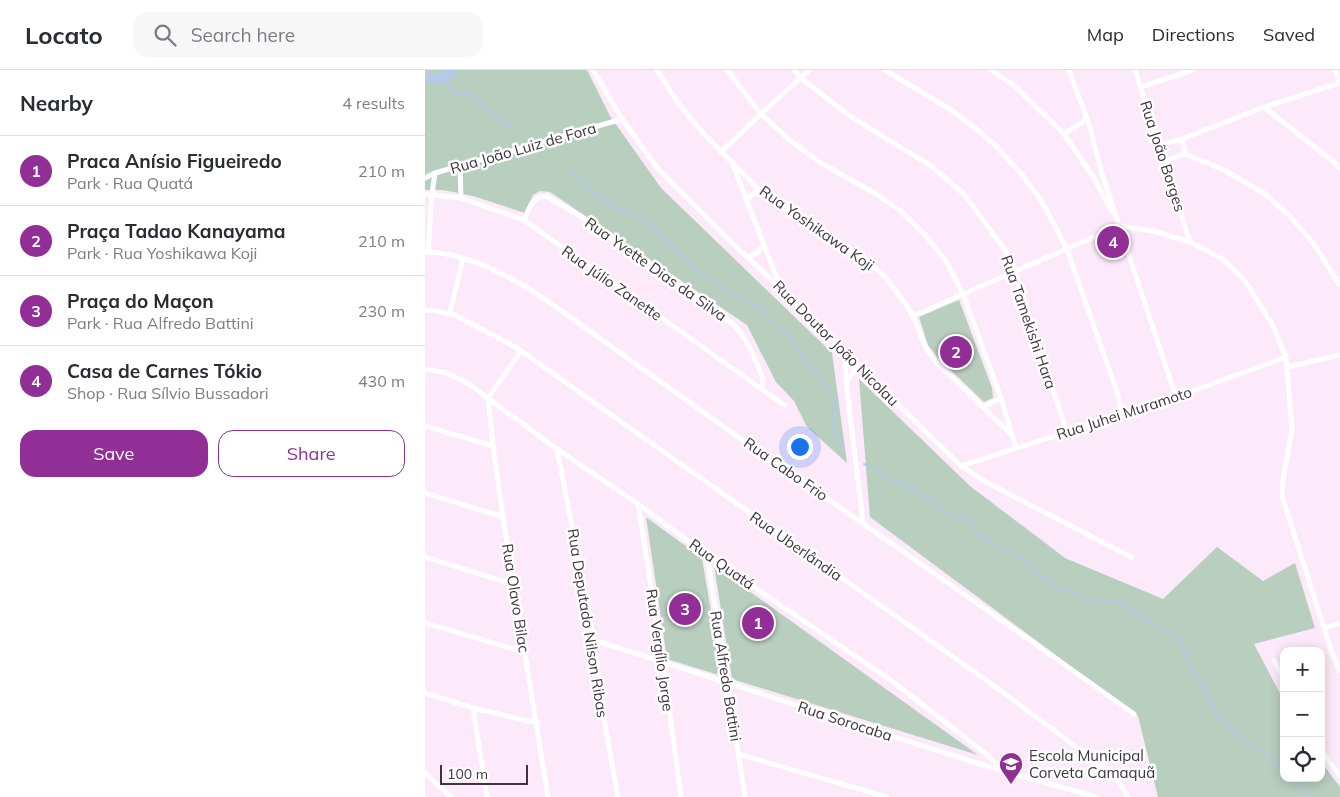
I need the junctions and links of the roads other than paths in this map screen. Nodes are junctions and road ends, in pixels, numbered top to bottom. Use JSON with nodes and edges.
{"nodes":[{"id":1,"x":593,"y":70,"type":"edge"},
{"id":2,"x":657,"y":70,"type":"edge"},
{"id":3,"x":727,"y":70,"type":"edge"},
{"id":4,"x":794,"y":70,"type":"edge"},
{"id":5,"x":809,"y":70,"type":"edge"},
{"id":6,"x":885,"y":70,"type":"edge"},
{"id":7,"x":991,"y":70,"type":"edge"},
{"id":8,"x":1069,"y":70,"type":"edge"},
{"id":9,"x":1135,"y":70,"type":"edge"},
{"id":10,"x":1193,"y":70,"type":"edge"},
{"id":11,"x":1335,"y":70,"type":"edge"},
{"id":12,"x":801,"y":78,"type":"junction"},
{"id":13,"x":1340,"y":83,"type":"edge"},
{"id":14,"x":1141,"y":87,"type":"junction"},
{"id":15,"x":1264,"y":107,"type":"junction"},
{"id":16,"x":761,"y":114,"type":"junction"},
{"id":17,"x":1087,"y":118,"type":"junction"},
{"id":18,"x":622,"y":119,"type":"junction"},
{"id":19,"x":1064,"y":134,"type":"junction"},
{"id":20,"x":1182,"y":139,"type":"junction"},
{"id":21,"x":1160,"y":145,"type":"junction"},
{"id":22,"x":721,"y":152,"type":"junction"},
{"id":23,"x":1185,"y":154,"type":"junction"},
{"id":24,"x":1165,"y":161,"type":"junction"},
{"id":25,"x":731,"y":163,"type":"junction"},
{"id":26,"x":459,"y":166,"type":"junction"},
{"id":27,"x":1340,"y":169,"type":"edge"},
{"id":28,"x":435,"y":173,"type":"junction"},
{"id":29,"x":1102,"y":174,"type":"junction"},
{"id":30,"x":425,"y":178,"type":"edge"},
{"id":31,"x":1094,"y":178,"type":"junction"},
{"id":32,"x":759,"y":190,"type":"junction"},
{"id":33,"x":425,"y":194,"type":"edge"},
{"id":34,"x":432,"y":194,"type":"junction"},
{"id":35,"x":461,"y":198,"type":"junction"},
{"id":36,"x":747,"y":199,"type":"junction"},
{"id":37,"x":524,"y":220,"type":"junction"},
{"id":38,"x":1119,"y":226,"type":"junction"},
{"id":39,"x":1190,"y":242,"type":"junction"},
{"id":40,"x":764,"y":245,"type":"junction"},
{"id":41,"x":1067,"y":250,"type":"junction"},
{"id":42,"x":427,"y":252,"type":"edge"},
{"id":43,"x":747,"y":257,"type":"junction"},
{"id":44,"x":463,"y":258,"type":"junction"},
{"id":45,"x":1015,"y":272,"type":"junction"},
{"id":46,"x":1340,"y":285,"type":"edge"},
{"id":47,"x":781,"y":289,"type":"junction"},
{"id":48,"x":963,"y":294,"type":"junction"},
{"id":49,"x":425,"y":310,"type":"edge"},
{"id":50,"x":450,"y":313,"type":"junction"},
{"id":51,"x":913,"y":316,"type":"junction"},
{"id":52,"x":521,"y":351,"type":"junction"},
{"id":53,"x":845,"y":353,"type":"junction"},
{"id":54,"x":1340,"y":355,"type":"edge"},
{"id":55,"x":1286,"y":357,"type":"junction"},
{"id":56,"x":857,"y":365,"type":"junction"},
{"id":57,"x":1287,"y":367,"type":"junction"},
{"id":58,"x":425,"y":369,"type":"edge"},
{"id":59,"x":846,"y":382,"type":"junction"},
{"id":60,"x":761,"y":388,"type":"junction"},
{"id":61,"x":1176,"y":397,"type":"junction"},
{"id":62,"x":488,"y":398,"type":"junction"},
{"id":63,"x":1001,"y":398,"type":"junction"},
{"id":64,"x":784,"y":405,"type":"dead end"},
{"id":65,"x":983,"y":407,"type":"junction"},
{"id":66,"x":1122,"y":414,"type":"junction"},
{"id":67,"x":425,"y":426,"type":"edge"},
{"id":68,"x":1067,"y":432,"type":"junction"},
{"id":69,"x":1011,"y":434,"type":"junction"},
{"id":70,"x":493,"y":446,"type":"junction"},
{"id":71,"x":1016,"y":448,"type":"junction"},
{"id":72,"x":557,"y":449,"type":"junction"},
{"id":73,"x":961,"y":466,"type":"junction"},
{"id":74,"x":425,"y":493,"type":"edge"},
{"id":75,"x":638,"y":504,"type":"junction"},
{"id":76,"x":503,"y":517,"type":"junction"},
{"id":77,"x":863,"y":523,"type":"junction"},
{"id":78,"x":707,"y":555,"type":"junction"},
{"id":79,"x":425,"y":557,"type":"edge"},
{"id":80,"x":1131,"y":557,"type":"dead end"},
{"id":81,"x":514,"y":585,"type":"junction"},
{"id":82,"x":425,"y":623,"type":"edge"},
{"id":83,"x":1340,"y":623,"type":"edge"},
{"id":84,"x":1325,"y":628,"type":"junction"},
{"id":85,"x":594,"y":640,"type":"junction"},
{"id":86,"x":524,"y":652,"type":"junction"},
{"id":87,"x":1274,"y":660,"type":"dead end"},
{"id":88,"x":663,"y":663,"type":"junction"},
{"id":89,"x":1280,"y":671,"type":"edge"},
{"id":90,"x":1340,"y":671,"type":"edge"},
{"id":91,"x":727,"y":684,"type":"junction"},
{"id":92,"x":425,"y":693,"type":"edge"},
{"id":93,"x":473,"y":708,"type":"junction"},
{"id":94,"x":1134,"y":714,"type":"dead end"},
{"id":95,"x":537,"y":723,"type":"junction"},
{"id":96,"x":985,"y":753,"type":"junction"},
{"id":97,"x":738,"y":754,"type":"junction"},
{"id":98,"x":1325,"y":755,"type":"edge"},
{"id":99,"x":976,"y":763,"type":"junction"},
{"id":100,"x":1002,"y":770,"type":"junction"},
{"id":101,"x":425,"y":773,"type":"edge"},
{"id":102,"x":1340,"y":776,"type":"edge"},
{"id":103,"x":451,"y":797,"type":"edge"},
{"id":104,"x":487,"y":797,"type":"edge"},
{"id":105,"x":547,"y":797,"type":"edge"},
{"id":106,"x":618,"y":797,"type":"edge"},
{"id":107,"x":681,"y":797,"type":"edge"},
{"id":108,"x":745,"y":797,"type":"edge"},
{"id":109,"x":887,"y":797,"type":"edge"},
{"id":110,"x":1096,"y":797,"type":"edge"},
{"id":111,"x":1128,"y":797,"type":"edge"}],
"edges":[{"from":1,"to":18,"type":"street","name":"Rua Doutor João Nicolau"},
{"from":2,"to":22,"type":"street","name":"Rua Yoshikawa Koji"},
{"from":3,"to":16,"type":"street"},
{"from":4,"to":12,"type":"street","name":"Rua Tamekishi Hara"},
{"from":5,"to":12,"type":"street"},
{"from":6,"to":41,"type":"street"},
{"from":7,"to":19,"type":"street"},
{"from":8,"to":17,"type":"street"},
{"from":9,"to":14,"type":"street","name":"Rua João Borges"},
{"from":10,"to":14,"type":"street"},
{"from":11,"to":13,"type":"street"},
{"from":12,"to":16,"type":"street"},
{"from":12,"to":45,"type":"street","name":"Rua Tamekishi Hara"},
{"from":13,"to":15,"type":"street"},
{"from":14,"to":21,"type":"street","name":"Rua João Borges"},
{"from":15,"to":20,"type":"street"},
{"from":15,"to":27,"type":"street"},
{"from":16,"to":22,"type":"street"},
{"from":16,"to":48,"type":"street"},
{"from":17,"to":19,"type":"street"},
{"from":17,"to":29,"type":"street"},
{"from":18,"to":26,"type":"street","name":"Rua João Luiz de Fora"},
{"from":18,"to":43,"type":"street","name":"Rua Doutor João Nicolau"},
{"from":19,"to":31,"type":"street"},
{"from":20,"to":21,"type":"street"},
{"from":20,"to":23,"type":"street"},
{"from":21,"to":24,"type":"street","name":"Rua João Borges"},
{"from":22,"to":25,"type":"street","name":"Rua Yoshikawa Koji"},
{"from":23,"to":24,"type":"street"},
{"from":23,"to":46,"type":"street"},
{"from":24,"to":39,"type":"street","name":"Rua João Borges"},
{"from":25,"to":32,"type":"street","name":"Rua Yoshikawa Koji"},
{"from":25,"to":36,"type":"street"},
{"from":26,"to":28,"type":"street","name":"Rua João Luiz de Fora"},
{"from":26,"to":35,"type":"street"},
{"from":28,"to":30,"type":"street","name":"Rua João Luiz de Fora"},
{"from":28,"to":34,"type":"street"},
{"from":29,"to":31,"type":"street"},
{"from":29,"to":38,"type":"street"},
{"from":31,"to":38,"type":"street"},
{"from":32,"to":36,"type":"street"},
{"from":32,"to":51,"type":"street","name":"Rua Yoshikawa Koji"},
{"from":33,"to":34,"type":"street","name":"Rua Júlio Zanette"},
{"from":34,"to":35,"type":"street","name":"Rua Júlio Zanette"},
{"from":34,"to":42,"type":"street"},
{"from":35,"to":37,"type":"street","name":"Rua Júlio Zanette"},
{"from":36,"to":40,"type":"street"},
{"from":37,"to":60,"type":"street","name":"Rua Júlio Zanette"},
{"from":37,"to":60,"type":"street","name":"Rua Yvette Dias da Silva"},
{"from":38,"to":39,"type":"street"},
{"from":38,"to":41,"type":"street"},
{"from":38,"to":61,"type":"street"},
{"from":39,"to":55,"type":"street"},
{"from":40,"to":43,"type":"street"},
{"from":40,"to":47,"type":"street"},
{"from":41,"to":45,"type":"street"},
{"from":41,"to":66,"type":"street"},
{"from":42,"to":44,"type":"street","name":"Rua Cabo Frio"},
{"from":43,"to":47,"type":"street","name":"Rua Doutor João Nicolau"},
{"from":44,"to":50,"type":"street"},
{"from":44,"to":77,"type":"street","name":"Rua Cabo Frio"},
{"from":45,"to":48,"type":"street"},
{"from":45,"to":68,"type":"street","name":"Rua Tamekishi Hara"},
{"from":47,"to":53,"type":"street","name":"Rua Doutor João Nicolau"},
{"from":48,"to":51,"type":"street"},
{"from":48,"to":63,"type":"street"},
{"from":49,"to":50,"type":"street","name":"Rua Uberlândia"},
{"from":50,"to":52,"type":"street","name":"Rua Uberlândia"},
{"from":51,"to":65,"type":"street","name":"Rua Yoshikawa Koji"},
{"from":52,"to":62,"type":"street"},
{"from":52,"to":111,"type":"street","name":"Rua Uberlândia"},
{"from":53,"to":56,"type":"street","name":"Rua Doutor João Nicolau"},
{"from":53,"to":59,"type":"street"},
{"from":54,"to":57,"type":"street"},
{"from":55,"to":57,"type":"street"},
{"from":55,"to":61,"type":"street","name":"Rua Juhei Muramoto"},
{"from":56,"to":59,"type":"street"},
{"from":56,"to":73,"type":"street","name":"Rua Doutor João Nicolau"},
{"from":57,"to":84,"type":"street"},
{"from":58,"to":62,"type":"street","name":"Rua Quatá"},
{"from":59,"to":77,"type":"street"},
{"from":60,"to":64,"type":"street","name":"Rua Júlio Zanette"},
{"from":61,"to":66,"type":"street","name":"Rua Juhei Muramoto"},
{"from":62,"to":70,"type":"street","name":"Rua Olavo Bilac"},
{"from":62,"to":72,"type":"street","name":"Rua Quatá"},
{"from":63,"to":65,"type":"street"},
{"from":63,"to":69,"type":"street"},
{"from":65,"to":69,"type":"street","name":"Rua Yoshikawa Koji"},
{"from":66,"to":68,"type":"street","name":"Rua Juhei Muramoto"},
{"from":67,"to":70,"type":"street"},
{"from":68,"to":71,"type":"street","name":"Rua Juhei Muramoto"},
{"from":69,"to":71,"type":"street"},
{"from":70,"to":76,"type":"street","name":"Rua Olavo Bilac"},
{"from":71,"to":73,"type":"street","name":"Rua Juhei Muramoto"},
{"from":72,"to":75,"type":"street","name":"Rua Quatá"},
{"from":72,"to":85,"type":"street","name":"Rua Deputado Nilson Ribas"},
{"from":73,"to":80,"type":"street","name":"Rua Doutor João Nicolau"},
{"from":74,"to":76,"type":"street"},
{"from":75,"to":78,"type":"street","name":"Rua Quatá"},
{"from":75,"to":88,"type":"street","name":"Rua Vergílio Jorge"},
{"from":76,"to":81,"type":"street","name":"Rua Olavo Bilac"},
{"from":77,"to":94,"type":"street","name":"Rua Cabo Frio"},
{"from":78,"to":91,"type":"street","name":"Rua Alfredo Battini"},
{"from":78,"to":96,"type":"street","name":"Rua Quatá"},
{"from":79,"to":81,"type":"street"},
{"from":81,"to":86,"type":"street","name":"Rua Olavo Bilac"},
{"from":82,"to":86,"type":"street"},
{"from":83,"to":84,"type":"street"},
{"from":84,"to":90,"type":"street"},
{"from":85,"to":88,"type":"street","name":"Rua Sorocaba"},
{"from":85,"to":106,"type":"street","name":"Rua Deputado Nilson Ribas"},
{"from":86,"to":95,"type":"street","name":"Rua Olavo Bilac"},
{"from":87,"to":89,"type":"street"},
{"from":88,"to":91,"type":"street","name":"Rua Sorocaba"},
{"from":88,"to":107,"type":"street","name":"Rua Vergílio Jorge"},
{"from":91,"to":97,"type":"street","name":"Rua Alfredo Battini"},
{"from":91,"to":99,"type":"street","name":"Rua Sorocaba"},
{"from":92,"to":93,"type":"street"},
{"from":93,"to":95,"type":"street"},
{"from":93,"to":104,"type":"street"},
{"from":95,"to":105,"type":"street","name":"Rua Olavo Bilac"},
{"from":96,"to":99,"type":"street"},
{"from":96,"to":100,"type":"street","name":"Rua Quatá"},
{"from":97,"to":108,"type":"street","name":"Rua Alfredo Battini"},
{"from":97,"to":109,"type":"street"},
{"from":98,"to":102,"type":"street"},
{"from":99,"to":100,"type":"street","name":"Rua Sorocaba"},
{"from":100,"to":110,"type":"street","name":"Rua Sorocaba"},
{"from":101,"to":103,"type":"street"}]}
